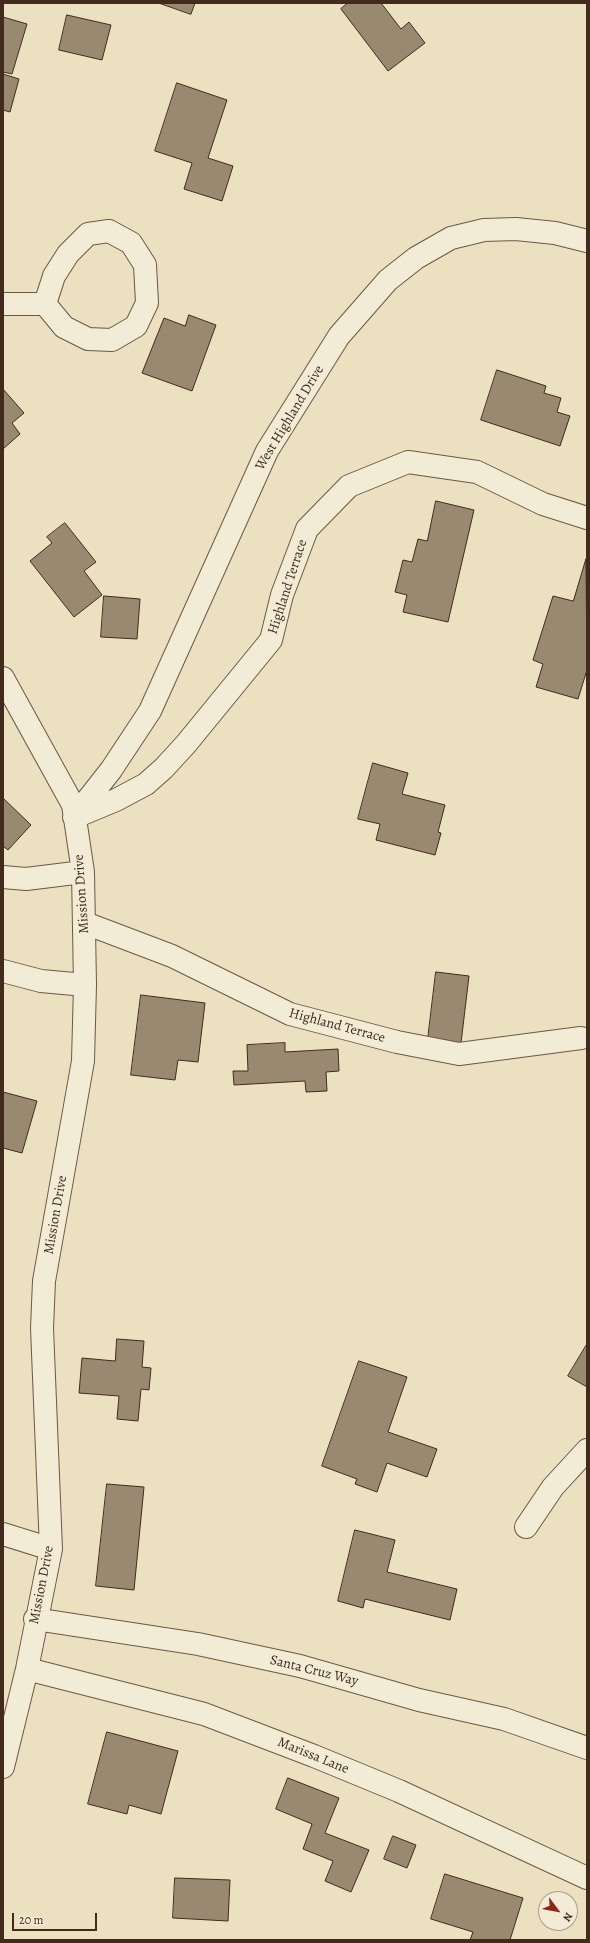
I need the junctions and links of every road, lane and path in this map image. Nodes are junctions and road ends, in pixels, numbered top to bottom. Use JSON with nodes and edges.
{"nodes":[{"id":1,"x":587,"y":241,"type":"edge"},
{"id":2,"x":3,"y":304,"type":"edge"},
{"id":3,"x":45,"y":304,"type":"junction"},
{"id":4,"x":587,"y":518,"type":"edge"},
{"id":5,"x":3,"y":678,"type":"edge"},
{"id":6,"x":74,"y":817,"type":"junction"},
{"id":7,"x":83,"y":872,"type":"junction"},
{"id":8,"x":3,"y":877,"type":"edge"},
{"id":9,"x":85,"y":923,"type":"junction"},
{"id":10,"x":3,"y":971,"type":"edge"},
{"id":11,"x":86,"y":985,"type":"junction"},
{"id":12,"x":581,"y":1038,"type":"dead end"},
{"id":13,"x":587,"y":1450,"type":"edge"},
{"id":14,"x":526,"y":1527,"type":"dead end"},
{"id":15,"x":3,"y":1534,"type":"edge"},
{"id":16,"x":51,"y":1549,"type":"junction"},
{"id":17,"x":35,"y":1619,"type":"junction"},
{"id":18,"x":26,"y":1669,"type":"junction"},
{"id":19,"x":587,"y":1748,"type":"edge"},
{"id":20,"x":3,"y":1767,"type":"edge"},
{"id":21,"x":587,"y":1878,"type":"edge"}],
"edges":[{"from":1,"to":6,"type":"street","name":"West Highland Drive"},
{"from":2,"to":3,"type":"street"},
{"from":3,"to":3,"type":"street"},
{"from":4,"to":6,"type":"street","name":"Highland Terrace"},
{"from":5,"to":6,"type":"street","name":"Mission Drive"},
{"from":6,"to":7,"type":"street","name":"Mission Drive"},
{"from":7,"to":8,"type":"street"},
{"from":7,"to":9,"type":"street","name":"Mission Drive"},
{"from":9,"to":11,"type":"street","name":"Mission Drive"},
{"from":9,"to":12,"type":"street","name":"Highland Terrace"},
{"from":10,"to":11,"type":"street"},
{"from":11,"to":16,"type":"street","name":"Mission Drive"},
{"from":13,"to":14,"type":"street"},
{"from":15,"to":16,"type":"street"},
{"from":16,"to":17,"type":"street","name":"Mission Drive"},
{"from":17,"to":18,"type":"street","name":"Mission Drive"},
{"from":17,"to":19,"type":"street","name":"Santa Cruz Way"},
{"from":18,"to":20,"type":"street","name":"Mission Drive"},
{"from":18,"to":21,"type":"street","name":"Marissa Lane"}]}
